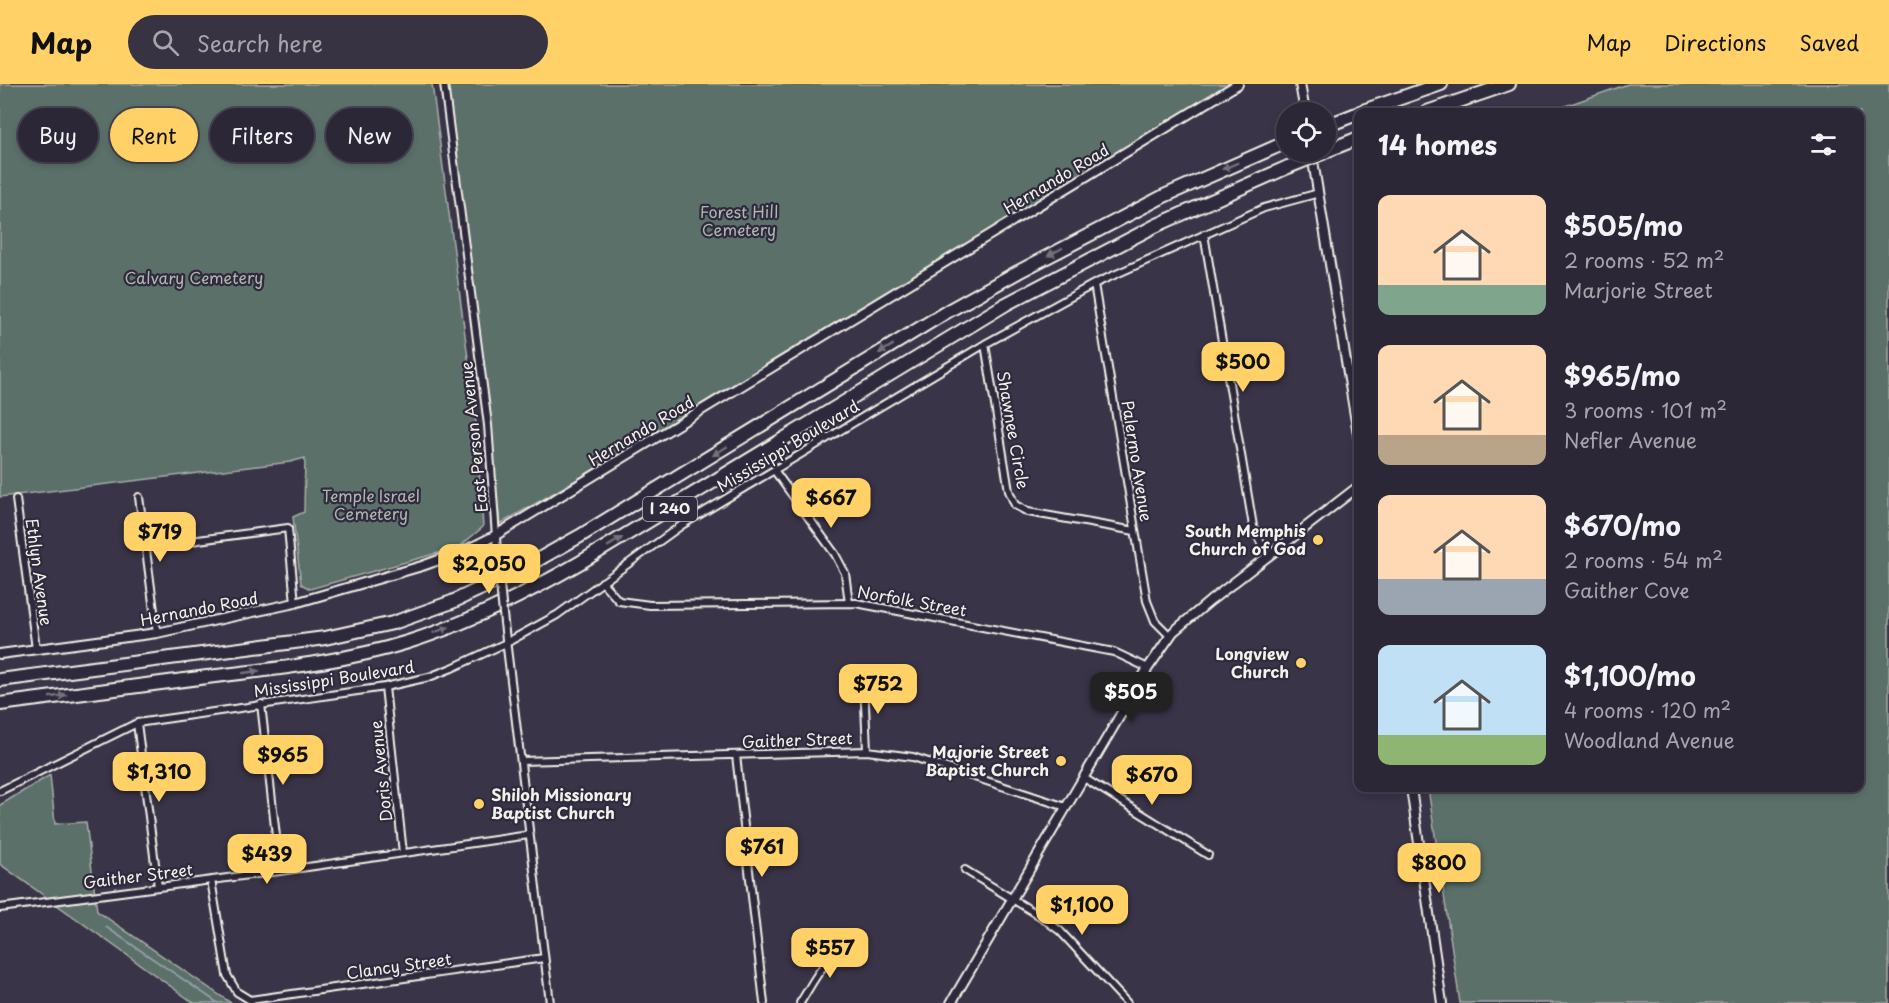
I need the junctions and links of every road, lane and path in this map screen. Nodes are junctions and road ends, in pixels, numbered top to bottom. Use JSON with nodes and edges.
{"nodes":[{"id":1,"x":444,"y":84,"type":"edge"},
{"id":2,"x":1238,"y":84,"type":"edge"},
{"id":3,"x":1300,"y":84,"type":"edge"},
{"id":4,"x":1441,"y":84,"type":"edge"},
{"id":5,"x":1509,"y":84,"type":"edge"},
{"id":6,"x":1303,"y":102,"type":"edge"},
{"id":7,"x":1374,"y":108,"type":"edge"},
{"id":8,"x":1439,"y":108,"type":"edge"},
{"id":9,"x":1354,"y":115,"type":"edge"},
{"id":10,"x":1336,"y":123,"type":"edge"},
{"id":11,"x":1354,"y":140,"type":"edge"},
{"id":12,"x":1276,"y":147,"type":"edge"},
{"id":13,"x":1336,"y":147,"type":"edge"},
{"id":14,"x":1300,"y":162,"type":"edge"},
{"id":15,"x":1314,"y":162,"type":"edge"},
{"id":16,"x":1319,"y":193,"type":"junction"},
{"id":17,"x":1204,"y":234,"type":"junction"},
{"id":18,"x":1094,"y":284,"type":"junction"},
{"id":19,"x":985,"y":344,"type":"junction"},
{"id":20,"x":1354,"y":409,"type":"edge"},
{"id":21,"x":774,"y":470,"type":"junction"},
{"id":22,"x":1354,"y":490,"type":"edge"},
{"id":23,"x":139,"y":497,"type":"dead end"},
{"id":24,"x":16,"y":499,"type":"dead end"},
{"id":25,"x":1135,"y":531,"type":"junction"},
{"id":26,"x":496,"y":535,"type":"junction"},
{"id":27,"x":146,"y":547,"type":"junction"},
{"id":28,"x":1268,"y":556,"type":"junction"},
{"id":29,"x":602,"y":582,"type":"junction"},
{"id":30,"x":295,"y":603,"type":"junction"},
{"id":31,"x":849,"y":603,"type":"junction"},
{"id":32,"x":157,"y":633,"type":"junction"},
{"id":33,"x":1170,"y":636,"type":"junction"},
{"id":34,"x":506,"y":643,"type":"junction"},
{"id":35,"x":36,"y":649,"type":"junction"},
{"id":36,"x":0,"y":654,"type":"edge"},
{"id":37,"x":1149,"y":668,"type":"junction"},
{"id":38,"x":0,"y":680,"type":"edge"},
{"id":39,"x":864,"y":681,"type":"dead end"},
{"id":40,"x":385,"y":687,"type":"junction"},
{"id":41,"x":0,"y":704,"type":"edge"},
{"id":42,"x":261,"y":704,"type":"junction"},
{"id":43,"x":137,"y":723,"type":"junction"},
{"id":44,"x":867,"y":751,"type":"junction"},
{"id":45,"x":736,"y":756,"type":"junction"},
{"id":46,"x":521,"y":761,"type":"junction"},
{"id":47,"x":1084,"y":778,"type":"junction"},
{"id":48,"x":0,"y":791,"type":"edge"},
{"id":49,"x":1412,"y":792,"type":"edge"},
{"id":50,"x":1066,"y":807,"type":"junction"},
{"id":51,"x":529,"y":834,"type":"junction"},
{"id":52,"x":403,"y":853,"type":"junction"},
{"id":53,"x":1208,"y":855,"type":"dead end"},
{"id":54,"x":965,"y":870,"type":"dead end"},
{"id":55,"x":280,"y":871,"type":"junction"},
{"id":56,"x":211,"y":880,"type":"junction"},
{"id":57,"x":158,"y":887,"type":"junction"},
{"id":58,"x":1012,"y":900,"type":"junction"},
{"id":59,"x":0,"y":908,"type":"edge"},
{"id":60,"x":852,"y":945,"type":"dead end"},
{"id":61,"x":544,"y":958,"type":"junction"},
{"id":62,"x":550,"y":1003,"type":"edge"},
{"id":63,"x":764,"y":1003,"type":"edge"},
{"id":64,"x":800,"y":1003,"type":"edge"},
{"id":65,"x":951,"y":1003,"type":"edge"},
{"id":66,"x":1127,"y":1003,"type":"edge"},
{"id":67,"x":1442,"y":1003,"type":"edge"}],
"edges":[{"from":1,"to":26,"type":"street","name":"East Person Avenue"},
{"from":2,"to":26,"type":"street","name":"Hernando Road"},
{"from":3,"to":6,"type":"street"},
{"from":4,"to":7,"type":"highway"},
{"from":5,"to":8,"type":"highway"},
{"from":9,"to":10,"type":"highway"},
{"from":11,"to":13,"type":"highway","number":"I 240"},
{"from":12,"to":38,"type":"highway","number":"I 240","one_way":true},
{"from":41,"to":14,"type":"highway","number":"I 240","one_way":true,"bridge":true},
{"from":15,"to":16,"type":"street"},
{"from":16,"to":17,"type":"street","name":"Mississippi Boulevard"},
{"from":16,"to":20,"type":"street"},
{"from":17,"to":18,"type":"street","name":"Mississippi Boulevard"},
{"from":17,"to":28,"type":"street"},
{"from":18,"to":19,"type":"street","name":"Mississippi Boulevard"},
{"from":18,"to":25,"type":"street","name":"Palermo Avenue"},
{"from":19,"to":21,"type":"street","name":"Mississippi Boulevard"},
{"from":19,"to":25,"type":"street","name":"Shawnee Circle"},
{"from":21,"to":29,"type":"street","name":"Mississippi Boulevard"},
{"from":21,"to":31,"type":"street"},
{"from":22,"to":28,"type":"street"},
{"from":23,"to":27,"type":"street"},
{"from":24,"to":35,"type":"street","name":"Ethlyn Avenue"},
{"from":25,"to":33,"type":"street","name":"Palermo Avenue"},
{"from":26,"to":30,"type":"street","name":"Hernando Road"},
{"from":26,"to":34,"type":"street","name":"East Person Avenue","bridge":true},
{"from":27,"to":30,"type":"street"},
{"from":27,"to":32,"type":"street"},
{"from":28,"to":33,"type":"street"},
{"from":29,"to":31,"type":"street","name":"Norfolk Street"},
{"from":29,"to":34,"type":"street","name":"Mississippi Boulevard"},
{"from":30,"to":32,"type":"street","name":"Hernando Road"},
{"from":31,"to":37,"type":"street","name":"Norfolk Street"},
{"from":32,"to":35,"type":"street","name":"Hernando Road"},
{"from":33,"to":37,"type":"street"},
{"from":34,"to":40,"type":"street","name":"Mississippi Boulevard"},
{"from":34,"to":46,"type":"street","name":"East Person Avenue"},
{"from":35,"to":36,"type":"street","name":"Hernando Road"},
{"from":37,"to":47,"type":"street"},
{"from":39,"to":44,"type":"street"},
{"from":40,"to":42,"type":"street","name":"Mississippi Boulevard"},
{"from":40,"to":52,"type":"street","name":"Doris Avenue"},
{"from":42,"to":43,"type":"street","name":"Mississippi Boulevard"},
{"from":42,"to":55,"type":"street"},
{"from":43,"to":48,"type":"street","name":"Mississippi Boulevard"},
{"from":43,"to":57,"type":"street"},
{"from":44,"to":45,"type":"street","name":"Gaither Street"},
{"from":44,"to":50,"type":"street","name":"Gaither Street"},
{"from":45,"to":46,"type":"street","name":"Gaither Street"},
{"from":45,"to":63,"type":"street"},
{"from":46,"to":51,"type":"street","name":"East Person Avenue"},
{"from":47,"to":50,"type":"street"},
{"from":47,"to":53,"type":"street"},
{"from":49,"to":67,"type":"street"},
{"from":50,"to":58,"type":"street"},
{"from":51,"to":52,"type":"street","name":"Gaither Street"},
{"from":51,"to":61,"type":"street","name":"East Person Avenue"},
{"from":52,"to":55,"type":"street","name":"Gaither Street"},
{"from":54,"to":58,"type":"street"},
{"from":55,"to":56,"type":"street","name":"Gaither Street"},
{"from":56,"to":57,"type":"street","name":"Gaither Street"},
{"from":56,"to":61,"type":"street","name":"Clancy Street"},
{"from":57,"to":59,"type":"street","name":"Gaither Street"},
{"from":58,"to":65,"type":"street"},
{"from":58,"to":66,"type":"street"},
{"from":60,"to":64,"type":"street"},
{"from":61,"to":62,"type":"street","name":"East Person Avenue"}]}
